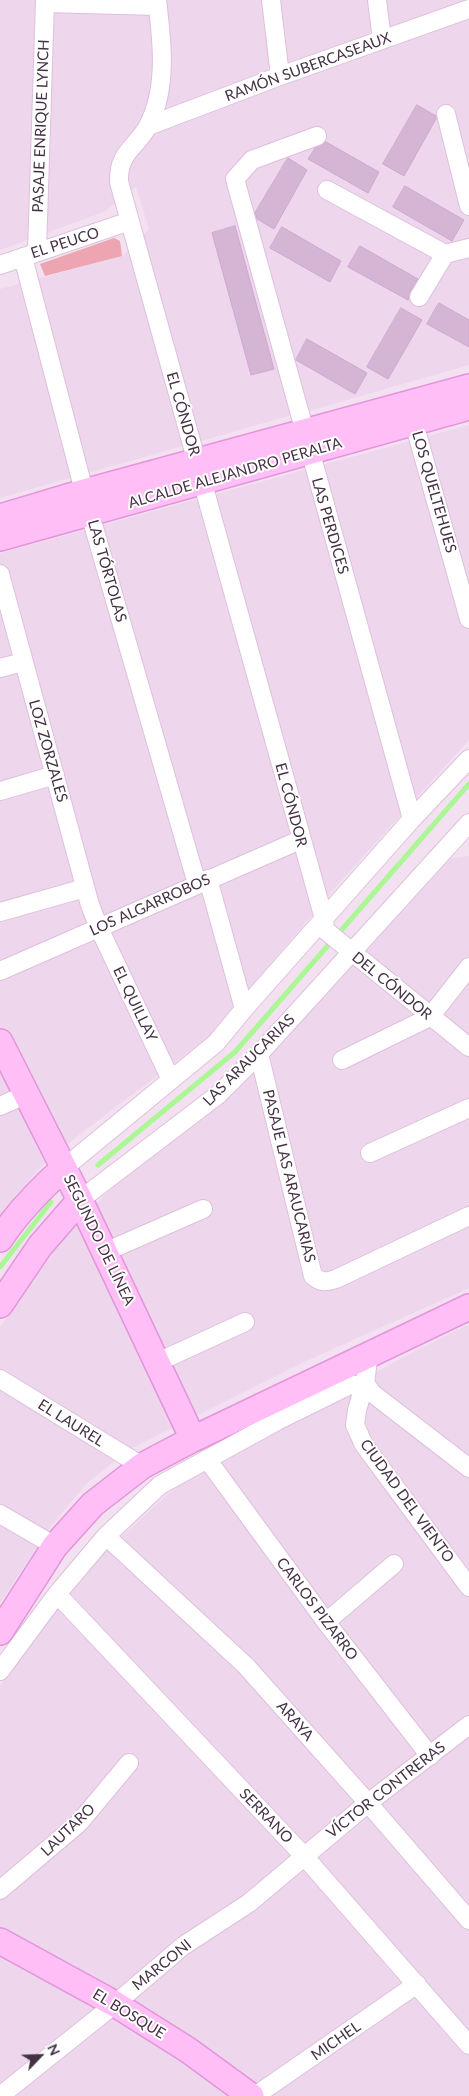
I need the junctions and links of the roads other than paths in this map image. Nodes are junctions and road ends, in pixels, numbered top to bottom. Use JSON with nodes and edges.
{"nodes":[{"id":1,"x":271,"y":0,"type":"edge"},
{"id":2,"x":377,"y":0,"type":"edge"},
{"id":3,"x":45,"y":2,"type":"edge"},
{"id":4,"x":158,"y":3,"type":"edge"},
{"id":5,"x":469,"y":9,"type":"edge"},
{"id":6,"x":382,"y":40,"type":"junction"},
{"id":7,"x":280,"y":76,"type":"junction"},
{"id":8,"x":446,"y":114,"type":"dead end"},
{"id":9,"x":148,"y":126,"type":"junction"},
{"id":10,"x":317,"y":136,"type":"dead end"},
{"id":11,"x":327,"y":190,"type":"dead end"},
{"id":12,"x":469,"y":206,"type":"edge"},
{"id":13,"x":130,"y":221,"type":"junction"},
{"id":14,"x":469,"y":248,"type":"edge"},
{"id":15,"x":30,"y":254,"type":"junction"},
{"id":16,"x":445,"y":254,"type":"junction"},
{"id":17,"x":0,"y":265,"type":"edge"},
{"id":18,"x":419,"y":297,"type":"dead end"},
{"id":19,"x":469,"y":388,"type":"edge"},
{"id":20,"x":469,"y":407,"type":"edge"},
{"id":21,"x":414,"y":423,"type":"junction"},
{"id":22,"x":307,"y":442,"type":"junction"},
{"id":23,"x":200,"y":472,"type":"junction"},
{"id":24,"x":87,"y":503,"type":"junction"},
{"id":25,"x":0,"y":518,"type":"edge"},
{"id":26,"x":0,"y":538,"type":"edge"},
{"id":27,"x":0,"y":574,"type":"edge"},
{"id":28,"x":469,"y":619,"type":"edge"},
{"id":29,"x":23,"y":662,"type":"junction"},
{"id":30,"x":0,"y":668,"type":"edge"},
{"id":31,"x":469,"y":759,"type":"edge"},
{"id":32,"x":55,"y":775,"type":"junction"},
{"id":33,"x":0,"y":791,"type":"edge"},
{"id":34,"x":412,"y":819,"type":"junction"},
{"id":35,"x":469,"y":823,"type":"edge"},
{"id":36,"x":300,"y":840,"type":"junction"},
{"id":37,"x":202,"y":881,"type":"junction"},
{"id":38,"x":85,"y":888,"type":"junction"},
{"id":39,"x":0,"y":912,"type":"edge"},
{"id":40,"x":324,"y":925,"type":"junction"},
{"id":41,"x":98,"y":928,"type":"junction"},
{"id":42,"x":348,"y":950,"type":"junction"},
{"id":43,"x":469,"y":967,"type":"edge"},
{"id":44,"x":0,"y":971,"type":"edge"},
{"id":45,"x":244,"y":1009,"type":"junction"},
{"id":46,"x":430,"y":1017,"type":"junction"},
{"id":47,"x":0,"y":1042,"type":"edge"},
{"id":48,"x":469,"y":1047,"type":"edge"},
{"id":49,"x":259,"y":1054,"type":"junction"},
{"id":50,"x":342,"y":1060,"type":"dead end"},
{"id":51,"x":171,"y":1080,"type":"junction"},
{"id":52,"x":27,"y":1094,"type":"junction"},
{"id":53,"x":0,"y":1106,"type":"edge"},
{"id":54,"x":469,"y":1108,"type":"edge"},
{"id":55,"x":370,"y":1153,"type":"dead end"},
{"id":56,"x":64,"y":1168,"type":"junction"},
{"id":57,"x":80,"y":1200,"type":"junction"},
{"id":58,"x":203,"y":1209,"type":"dead end"},
{"id":59,"x":469,"y":1216,"type":"edge"},
{"id":60,"x":0,"y":1239,"type":"edge"},
{"id":61,"x":105,"y":1252,"type":"junction"},
{"id":62,"x":0,"y":1305,"type":"edge"},
{"id":63,"x":469,"y":1307,"type":"edge"},
{"id":64,"x":244,"y":1322,"type":"dead end"},
{"id":65,"x":370,"y":1353,"type":"junction"},
{"id":66,"x":158,"y":1362,"type":"junction"},
{"id":67,"x":0,"y":1379,"type":"edge"},
{"id":68,"x":365,"y":1383,"type":"junction"},
{"id":69,"x":200,"y":1449,"type":"junction"},
{"id":70,"x":142,"y":1466,"type":"junction"},
{"id":71,"x":469,"y":1468,"type":"edge"},
{"id":72,"x":0,"y":1514,"type":"edge"},
{"id":73,"x":106,"y":1536,"type":"junction"},
{"id":74,"x":55,"y":1546,"type":"junction"},
{"id":75,"x":394,"y":1564,"type":"dead end"},
{"id":76,"x":469,"y":1587,"type":"edge"},
{"id":77,"x":57,"y":1594,"type":"junction"},
{"id":78,"x":326,"y":1622,"type":"junction"},
{"id":79,"x":0,"y":1632,"type":"edge"},
{"id":80,"x":0,"y":1671,"type":"edge"},
{"id":81,"x":469,"y":1725,"type":"edge"},
{"id":82,"x":430,"y":1756,"type":"junction"},
{"id":83,"x":129,"y":1763,"type":"dead end"},
{"id":84,"x":368,"y":1803,"type":"junction"},
{"id":85,"x":304,"y":1856,"type":"junction"},
{"id":86,"x":0,"y":1890,"type":"edge"},
{"id":87,"x":469,"y":1920,"type":"edge"},
{"id":88,"x":0,"y":1941,"type":"edge"},
{"id":89,"x":417,"y":1984,"type":"junction"},
{"id":90,"x":115,"y":2004,"type":"junction"},
{"id":91,"x":469,"y":2045,"type":"edge"},
{"id":92,"x":0,"y":2096,"type":"edge"},
{"id":93,"x":251,"y":2096,"type":"edge"},
{"id":94,"x":255,"y":2096,"type":"edge"}],
"edges":[{"from":1,"to":7,"type":"street"},
{"from":2,"to":6,"type":"street"},
{"from":3,"to":4,"type":"street"},
{"from":3,"to":15,"type":"street","name":"PASAJE ENRIQUE LYNCH"},
{"from":4,"to":9,"type":"street","name":"EL CÓNDOR"},
{"from":5,"to":6,"type":"street","name":"RAMÓN SUBERCASEAUX"},
{"from":6,"to":7,"type":"street","name":"RAMÓN SUBERCASEAUX"},
{"from":7,"to":9,"type":"street","name":"RAMÓN SUBERCASEAUX"},
{"from":8,"to":12,"type":"street"},
{"from":9,"to":13,"type":"street","name":"EL CÓNDOR"},
{"from":10,"to":22,"type":"street","name":"LAS PERDICES"},
{"from":11,"to":16,"type":"street"},
{"from":13,"to":15,"type":"street","name":"EL PEUCO"},
{"from":13,"to":23,"type":"street","name":"EL CÓNDOR"},
{"from":14,"to":16,"type":"street"},
{"from":15,"to":17,"type":"street","name":"EL PEUCO"},
{"from":15,"to":24,"type":"street","name":"LAS TÓRTOLAS"},
{"from":16,"to":18,"type":"street"},
{"from":19,"to":22,"type":"street","name":"ALCALDE ALEJANDRO PERALTA"},
{"from":20,"to":21,"type":"street","name":"ALCALDE ALEJANDRO PERALTA"},
{"from":21,"to":22,"type":"street","name":"ALCALDE ALEJANDRO PERALTA"},
{"from":21,"to":28,"type":"street","name":"LOS QUELTEHUES"},
{"from":22,"to":23,"type":"street","name":"ALCALDE ALEJANDRO PERALTA"},
{"from":22,"to":34,"type":"street","name":"LAS PERDICES"},
{"from":23,"to":24,"type":"street","name":"ALCALDE ALEJANDRO PERALTA"},
{"from":23,"to":36,"type":"street","name":"EL CÓNDOR"},
{"from":24,"to":25,"type":"street","name":"ALCALDE ALEJANDRO PERALTA"},
{"from":24,"to":26,"type":"street","name":"ALCALDE ALEJANDRO PERALTA"},
{"from":24,"to":37,"type":"street","name":"LAS TÓRTOLAS"},
{"from":27,"to":29,"type":"street","name":"LOZ ZORZALES"},
{"from":29,"to":30,"type":"street"},
{"from":29,"to":32,"type":"street","name":"LOZ ZORZALES"},
{"from":31,"to":34,"type":"street"},
{"from":32,"to":33,"type":"street"},
{"from":32,"to":38,"type":"street","name":"LOZ ZORZALES"},
{"from":34,"to":40,"type":"street"},
{"from":35,"to":42,"type":"street","name":"LAS ARAUCARIAS"},
{"from":36,"to":37,"type":"street","name":"LOS ALGARROBOS"},
{"from":36,"to":40,"type":"street","name":"EL CÓNDOR"},
{"from":37,"to":41,"type":"street","name":"LOS ALGARROBOS"},
{"from":37,"to":45,"type":"street","name":"LAS TÓRTOLAS"},
{"from":38,"to":39,"type":"street"},
{"from":38,"to":41,"type":"street","name":"LOZ ZORZALES"},
{"from":40,"to":42,"type":"street","name":"DEL CÓNDOR"},
{"from":40,"to":45,"type":"street"},
{"from":41,"to":44,"type":"street","name":"LOS ALGARROBOS"},
{"from":41,"to":51,"type":"street","name":"EL QUILLAY"},
{"from":42,"to":46,"type":"street","name":"DEL CÓNDOR"},
{"from":42,"to":49,"type":"street","name":"LAS ARAUCARIAS"},
{"from":43,"to":46,"type":"street"},
{"from":45,"to":51,"type":"street"},
{"from":46,"to":48,"type":"street","name":"DEL CÓNDOR"},
{"from":46,"to":50,"type":"street"},
{"from":47,"to":52,"type":"street","name":"SEGUNDO DE LÍNEA"},
{"from":49,"to":57,"type":"street","name":"LAS ARAUCARIAS"},
{"from":49,"to":59,"type":"street","name":"PASAJE LAS ARAUCARIAS"},
{"from":51,"to":56,"type":"street"},
{"from":52,"to":53,"type":"street"},
{"from":52,"to":56,"type":"street","name":"SEGUNDO DE LÍNEA"},
{"from":54,"to":55,"type":"street"},
{"from":56,"to":57,"type":"street","name":"SEGUNDO DE LÍNEA"},
{"from":56,"to":60,"type":"street"},
{"from":57,"to":61,"type":"street","name":"SEGUNDO DE LÍNEA"},
{"from":57,"to":62,"type":"street","name":"LAS ARAUCARIAS"},
{"from":58,"to":61,"type":"street"},
{"from":61,"to":66,"type":"street","name":"SEGUNDO DE LÍNEA"},
{"from":63,"to":65,"type":"street"},
{"from":64,"to":66,"type":"street"},
{"from":65,"to":68,"type":"street","name":"CIUDAD DEL VIENTO"},
{"from":65,"to":69,"type":"street"},
{"from":66,"to":69,"type":"street","name":"SEGUNDO DE LÍNEA"},
{"from":67,"to":70,"type":"street","name":"EL LAUREL"},
{"from":68,"to":69,"type":"street"},
{"from":68,"to":71,"type":"street"},
{"from":68,"to":76,"type":"street","name":"CIUDAD DEL VIENTO"},
{"from":69,"to":70,"type":"street"},
{"from":69,"to":73,"type":"street"},
{"from":69,"to":78,"type":"street","name":"CARLOS PIZARRO"},
{"from":70,"to":74,"type":"street"},
{"from":72,"to":74,"type":"street"},
{"from":73,"to":77,"type":"street"},
{"from":73,"to":84,"type":"street","name":"ARAYA"},
{"from":74,"to":79,"type":"street"},
{"from":75,"to":78,"type":"street"},
{"from":77,"to":80,"type":"street"},
{"from":77,"to":85,"type":"street","name":"SERRANO"},
{"from":78,"to":82,"type":"street","name":"CARLOS PIZARRO"},
{"from":81,"to":82,"type":"street","name":"VÍCTOR CONTRERAS"},
{"from":82,"to":84,"type":"street","name":"VÍCTOR CONTRERAS"},
{"from":83,"to":86,"type":"street","name":"LAUTARO"},
{"from":84,"to":85,"type":"street","name":"VÍCTOR CONTRERAS"},
{"from":84,"to":87,"type":"street","name":"ARAYA"},
{"from":85,"to":89,"type":"street","name":"SERRANO"},
{"from":85,"to":90,"type":"street","name":"MARCONI"},
{"from":88,"to":90,"type":"street","name":"EL BOSQUE"},
{"from":89,"to":91,"type":"street","name":"SERRANO"},
{"from":89,"to":94,"type":"street","name":"MICHEL"},
{"from":90,"to":92,"type":"street","name":"MARCONI"},
{"from":90,"to":93,"type":"street","name":"EL BOSQUE"}]}
